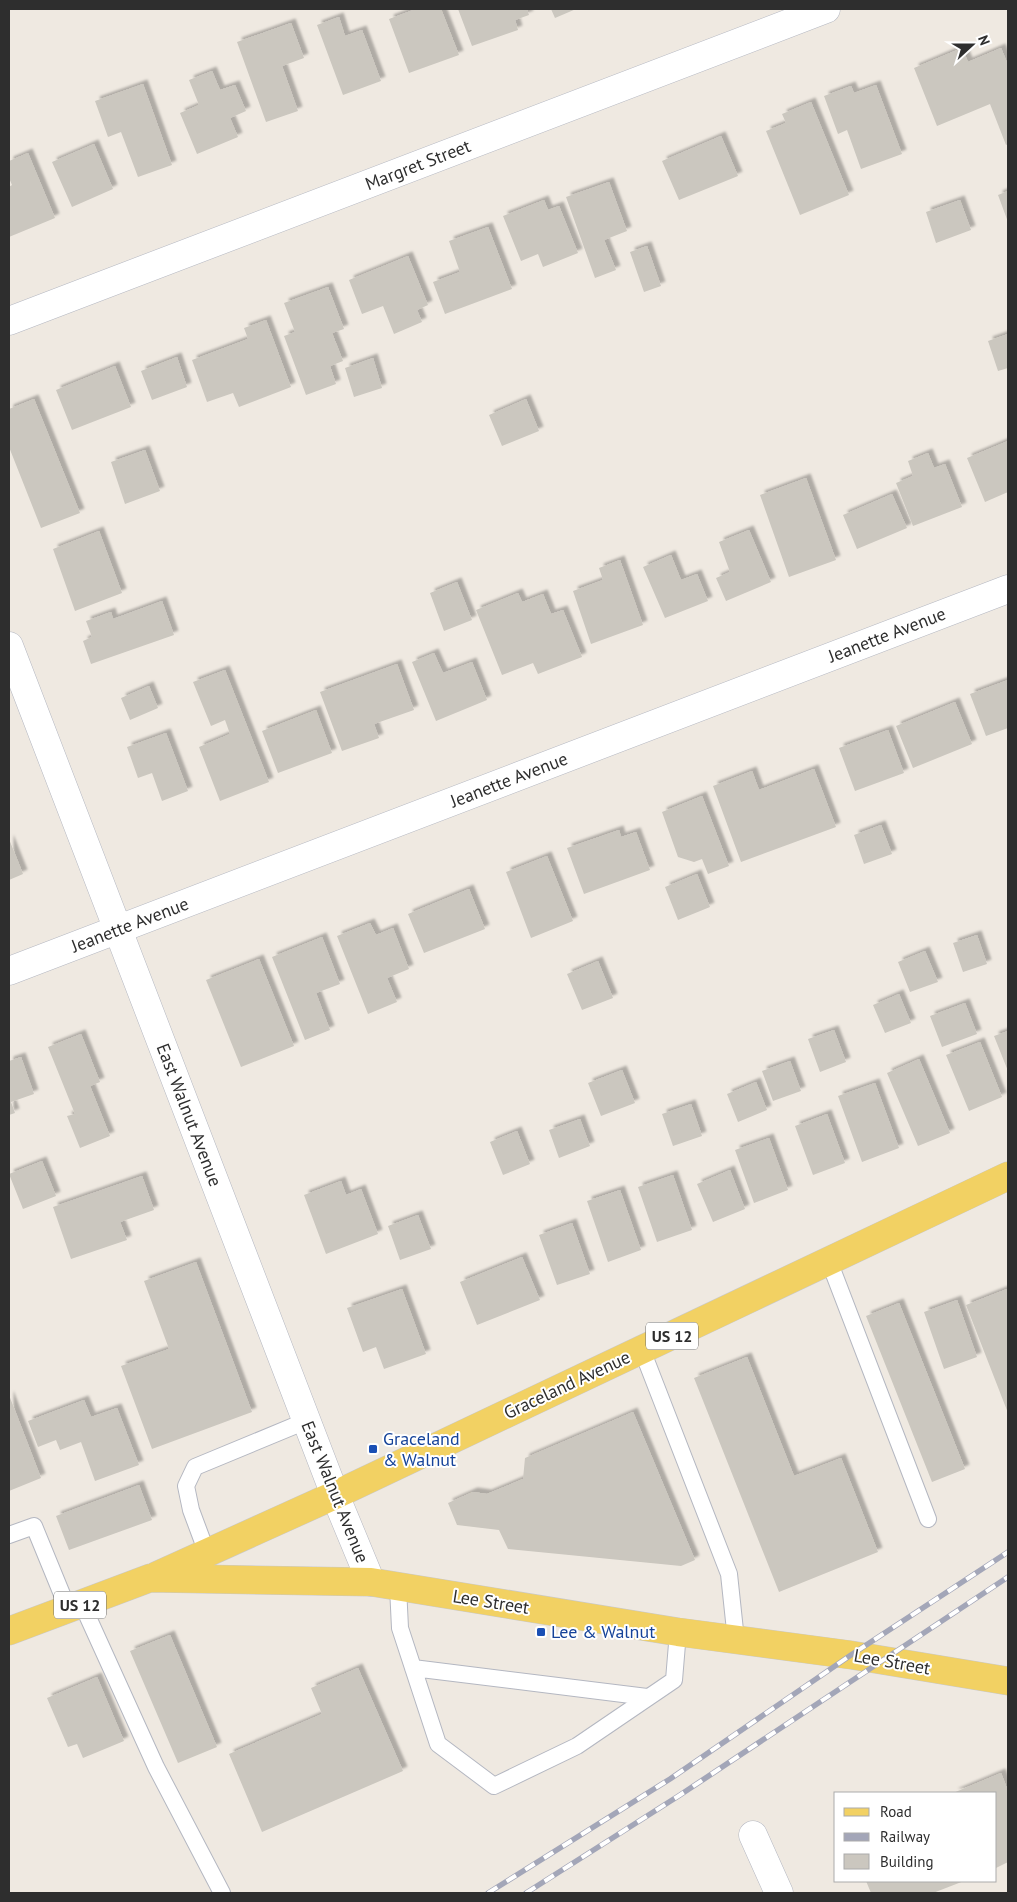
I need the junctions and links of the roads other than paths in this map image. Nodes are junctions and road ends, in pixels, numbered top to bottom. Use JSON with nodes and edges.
{"nodes":[{"id":1,"x":826,"y":9,"type":"edge"},
{"id":2,"x":9,"y":321,"type":"edge"},
{"id":3,"x":1008,"y":589,"type":"edge"},
{"id":4,"x":9,"y":646,"type":"edge"},
{"id":5,"x":118,"y":930,"type":"junction"},
{"id":6,"x":9,"y":971,"type":"edge"},
{"id":7,"x":1008,"y":1176,"type":"edge"},
{"id":8,"x":829,"y":1261,"type":"junction"},
{"id":9,"x":642,"y":1350,"type":"junction"},
{"id":10,"x":306,"y":1421,"type":"junction"},
{"id":11,"x":335,"y":1495,"type":"junction"},
{"id":12,"x":928,"y":1519,"type":"dead end"},
{"id":13,"x":9,"y":1535,"type":"edge"},
{"id":14,"x":207,"y":1553,"type":"junction"},
{"id":15,"x":150,"y":1578,"type":"junction"},
{"id":16,"x":371,"y":1582,"type":"junction"},
{"id":17,"x":398,"y":1587,"type":"junction"},
{"id":18,"x":75,"y":1606,"type":"junction"},
{"id":19,"x":9,"y":1631,"type":"edge"},
{"id":20,"x":678,"y":1632,"type":"junction"},
{"id":21,"x":736,"y":1640,"type":"junction"},
{"id":22,"x":413,"y":1668,"type":"junction"},
{"id":23,"x":1008,"y":1681,"type":"edge"},
{"id":24,"x":647,"y":1697,"type":"junction"},
{"id":25,"x":753,"y":1835,"type":"dead end"},
{"id":26,"x":222,"y":1893,"type":"edge"},
{"id":27,"x":779,"y":1893,"type":"edge"}],
"edges":[{"from":1,"to":2,"type":"street","name":"Margret Street"},
{"from":3,"to":5,"type":"street","name":"Jeanette Avenue"},
{"from":4,"to":5,"type":"street","name":"East Walnut Avenue"},
{"from":5,"to":6,"type":"street","name":"Jeanette Avenue"},
{"from":5,"to":10,"type":"street","name":"East Walnut Avenue"},
{"from":7,"to":8,"type":"main road","name":"Graceland Avenue","number":"US 12"},
{"from":8,"to":9,"type":"main road","name":"Graceland Avenue","number":"US 12"},
{"from":8,"to":12,"type":"lane"},
{"from":9,"to":11,"type":"main road","name":"Graceland Avenue","number":"US 12"},
{"from":9,"to":21,"type":"lane"},
{"from":10,"to":11,"type":"street","name":"East Walnut Avenue"},
{"from":10,"to":14,"type":"lane"},
{"from":11,"to":14,"type":"main road","name":"Graceland Avenue","number":"US 12"},
{"from":11,"to":16,"type":"street","name":"East Walnut Avenue"},
{"from":13,"to":18,"type":"lane"},
{"from":14,"to":15,"type":"main road","name":"Graceland Avenue","number":"US 12"},
{"from":15,"to":16,"type":"main road","name":"Lee Street","number":"US 12"},
{"from":15,"to":18,"type":"main road","name":"Lee Street","number":"US 12"},
{"from":16,"to":17,"type":"main road","name":"Lee Street","number":"US 12"},
{"from":17,"to":20,"type":"main road","name":"Lee Street","number":"US 12"},
{"from":17,"to":22,"type":"lane"},
{"from":18,"to":19,"type":"main road","name":"Lee Street","number":"US 12"},
{"from":18,"to":26,"type":"lane"},
{"from":20,"to":21,"type":"main road","name":"Lee Street","number":"US 12"},
{"from":20,"to":24,"type":"lane"},
{"from":21,"to":23,"type":"main road","name":"Lee Street","number":"US 12"},
{"from":22,"to":24,"type":"lane"},
{"from":22,"to":24,"type":"lane"},
{"from":25,"to":27,"type":"street"}]}
